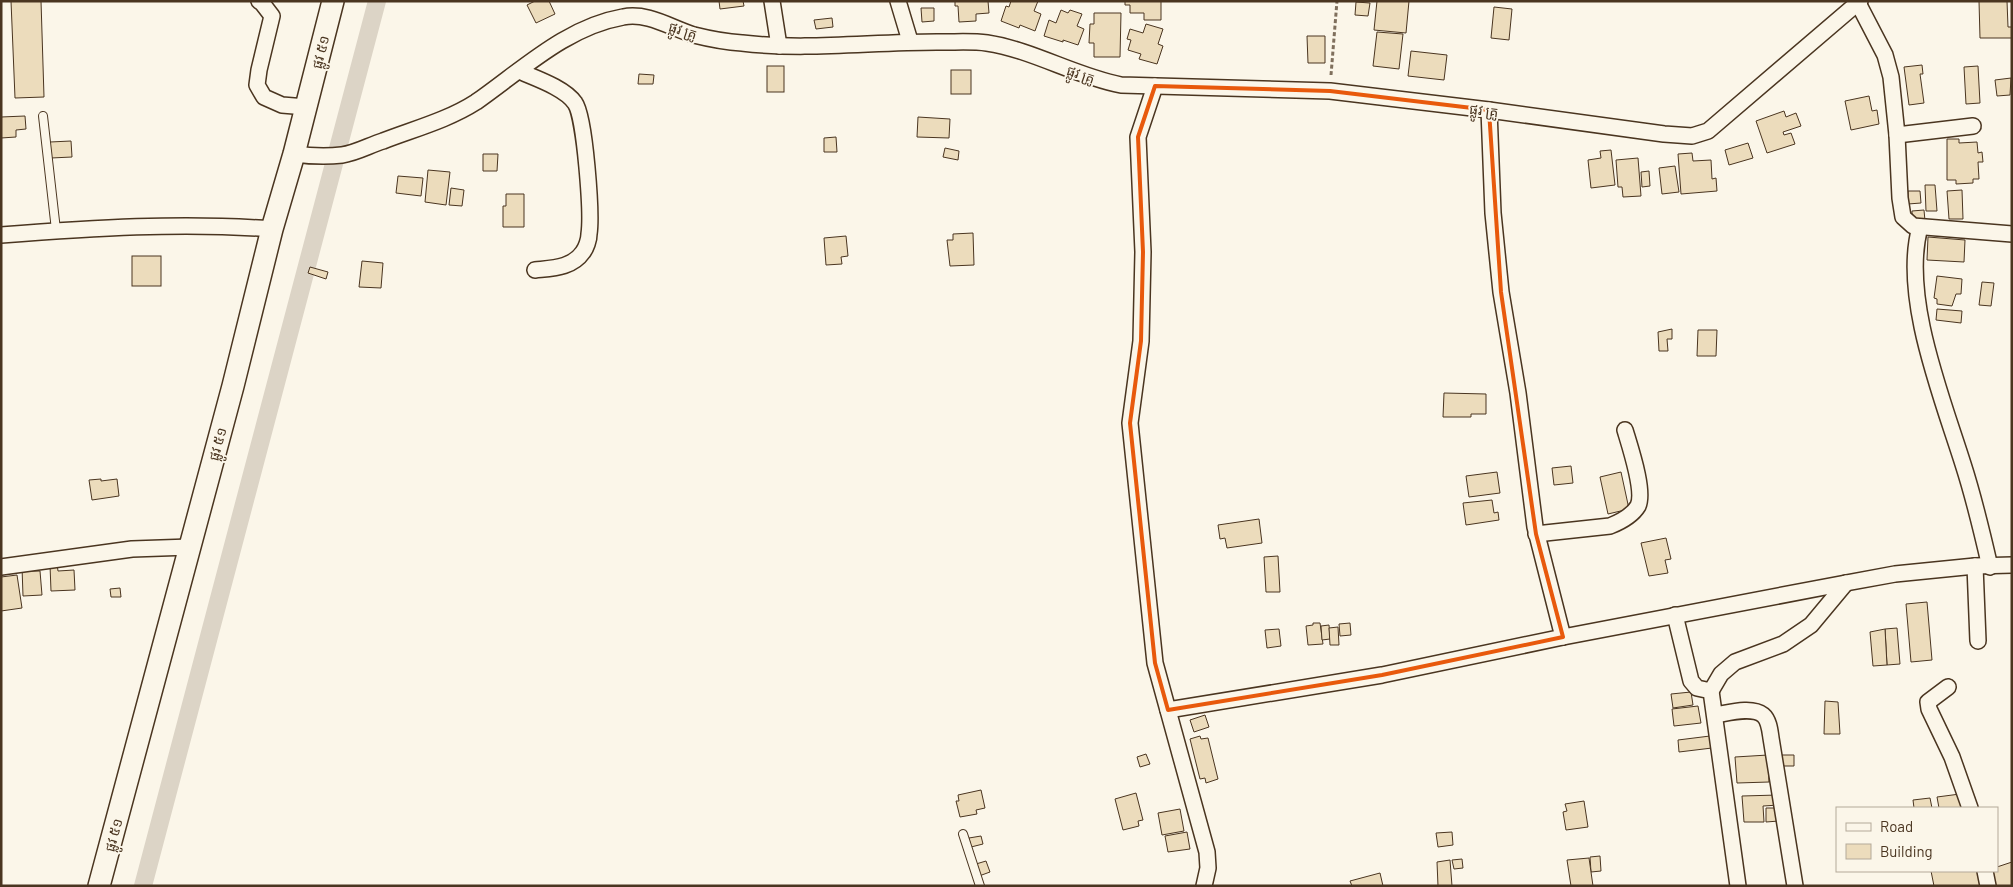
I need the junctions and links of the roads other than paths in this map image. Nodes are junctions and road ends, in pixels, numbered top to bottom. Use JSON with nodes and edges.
{"nodes":[{"id":1,"x":259,"y":1,"type":"edge"},
{"id":2,"x":333,"y":1,"type":"edge"},
{"id":3,"x":772,"y":1,"type":"edge"},
{"id":4,"x":898,"y":1,"type":"edge"},
{"id":5,"x":1859,"y":2,"type":"edge"},
{"id":6,"x":910,"y":41,"type":"junction"},
{"id":7,"x":779,"y":46,"type":"junction"},
{"id":8,"x":519,"y":71,"type":"junction"},
{"id":9,"x":1155,"y":86,"type":"junction"},
{"id":10,"x":306,"y":107,"type":"junction"},
{"id":11,"x":1489,"y":110,"type":"junction"},
{"id":12,"x":44,"y":116,"type":"dead end"},
{"id":13,"x":1973,"y":126,"type":"dead end"},
{"id":14,"x":1897,"y":135,"type":"junction"},
{"id":15,"x":302,"y":155,"type":"junction"},
{"id":16,"x":1920,"y":227,"type":"junction"},
{"id":17,"x":272,"y":229,"type":"junction"},
{"id":18,"x":56,"y":230,"type":"junction"},
{"id":19,"x":2012,"y":234,"type":"edge"},
{"id":20,"x":1,"y":235,"type":"edge"},
{"id":21,"x":535,"y":270,"type":"dead end"},
{"id":22,"x":1625,"y":430,"type":"dead end"},
{"id":23,"x":1536,"y":534,"type":"junction"},
{"id":24,"x":190,"y":547,"type":"junction"},
{"id":25,"x":2012,"y":565,"type":"edge"},
{"id":26,"x":1,"y":566,"type":"edge"},
{"id":27,"x":1975,"y":566,"type":"junction"},
{"id":28,"x":1990,"y":567,"type":"junction"},
{"id":29,"x":1846,"y":583,"type":"junction"},
{"id":30,"x":1675,"y":615,"type":"junction"},
{"id":31,"x":1563,"y":637,"type":"junction"},
{"id":32,"x":1978,"y":641,"type":"dead end"},
{"id":33,"x":1948,"y":687,"type":"dead end"},
{"id":34,"x":1710,"y":691,"type":"junction"},
{"id":35,"x":1168,"y":710,"type":"junction"},
{"id":36,"x":1715,"y":715,"type":"junction"},
{"id":37,"x":1970,"y":807,"type":"edge"},
{"id":38,"x":964,"y":834,"type":"dead end"},
{"id":39,"x":1986,"y":872,"type":"edge"},
{"id":40,"x":99,"y":886,"type":"edge"},
{"id":41,"x":980,"y":886,"type":"edge"},
{"id":42,"x":1204,"y":886,"type":"edge"},
{"id":43,"x":1738,"y":886,"type":"edge"},
{"id":44,"x":1795,"y":886,"type":"edge"},
{"id":45,"x":1988,"y":886,"type":"edge"}],
"edges":[{"from":1,"to":10,"type":"street"},
{"from":2,"to":10,"type":"main road","name":"ផ្លូវ ៥១"},
{"from":3,"to":7,"type":"street"},
{"from":4,"to":6,"type":"street"},
{"from":5,"to":11,"type":"street","name":"ផ្លូវ គ្រូ"},
{"from":5,"to":14,"type":"street"},
{"from":6,"to":7,"type":"street","name":"ផ្លូវ គ្រូ"},
{"from":6,"to":9,"type":"street","name":"ផ្លូវ គ្រូ"},
{"from":7,"to":8,"type":"street","name":"ផ្លូវ គ្រូ"},
{"from":8,"to":15,"type":"street","name":"ផ្លូវ គ្រូ"},
{"from":8,"to":21,"type":"street"},
{"from":9,"to":11,"type":"street","name":"ផ្លូវ គ្រូ"},
{"from":9,"to":35,"type":"street"},
{"from":10,"to":15,"type":"main road","name":"ផ្លូវ ៥១"},
{"from":11,"to":23,"type":"street"},
{"from":12,"to":18,"type":"lane"},
{"from":13,"to":14,"type":"street"},
{"from":14,"to":16,"type":"street"},
{"from":15,"to":17,"type":"main road","name":"ផ្លូវ ៥១"},
{"from":16,"to":19,"type":"street"},
{"from":16,"to":28,"type":"street"},
{"from":17,"to":18,"type":"street"},
{"from":17,"to":24,"type":"main road","name":"ផ្លូវ ៥១"},
{"from":18,"to":20,"type":"street"},
{"from":22,"to":23,"type":"street"},
{"from":23,"to":31,"type":"street"},
{"from":24,"to":26,"type":"street"},
{"from":24,"to":40,"type":"main road","name":"ផ្លូវ ៥១"},
{"from":25,"to":28,"type":"street"},
{"from":27,"to":28,"type":"street"},
{"from":27,"to":29,"type":"street"},
{"from":27,"to":32,"type":"street"},
{"from":29,"to":30,"type":"street"},
{"from":29,"to":34,"type":"street"},
{"from":30,"to":31,"type":"street"},
{"from":30,"to":34,"type":"street"},
{"from":31,"to":35,"type":"street"},
{"from":33,"to":37,"type":"street"},
{"from":34,"to":36,"type":"street"},
{"from":35,"to":42,"type":"street"},
{"from":36,"to":43,"type":"street"},
{"from":36,"to":44,"type":"street"},
{"from":38,"to":41,"type":"lane"},
{"from":39,"to":45,"type":"street"}]}
